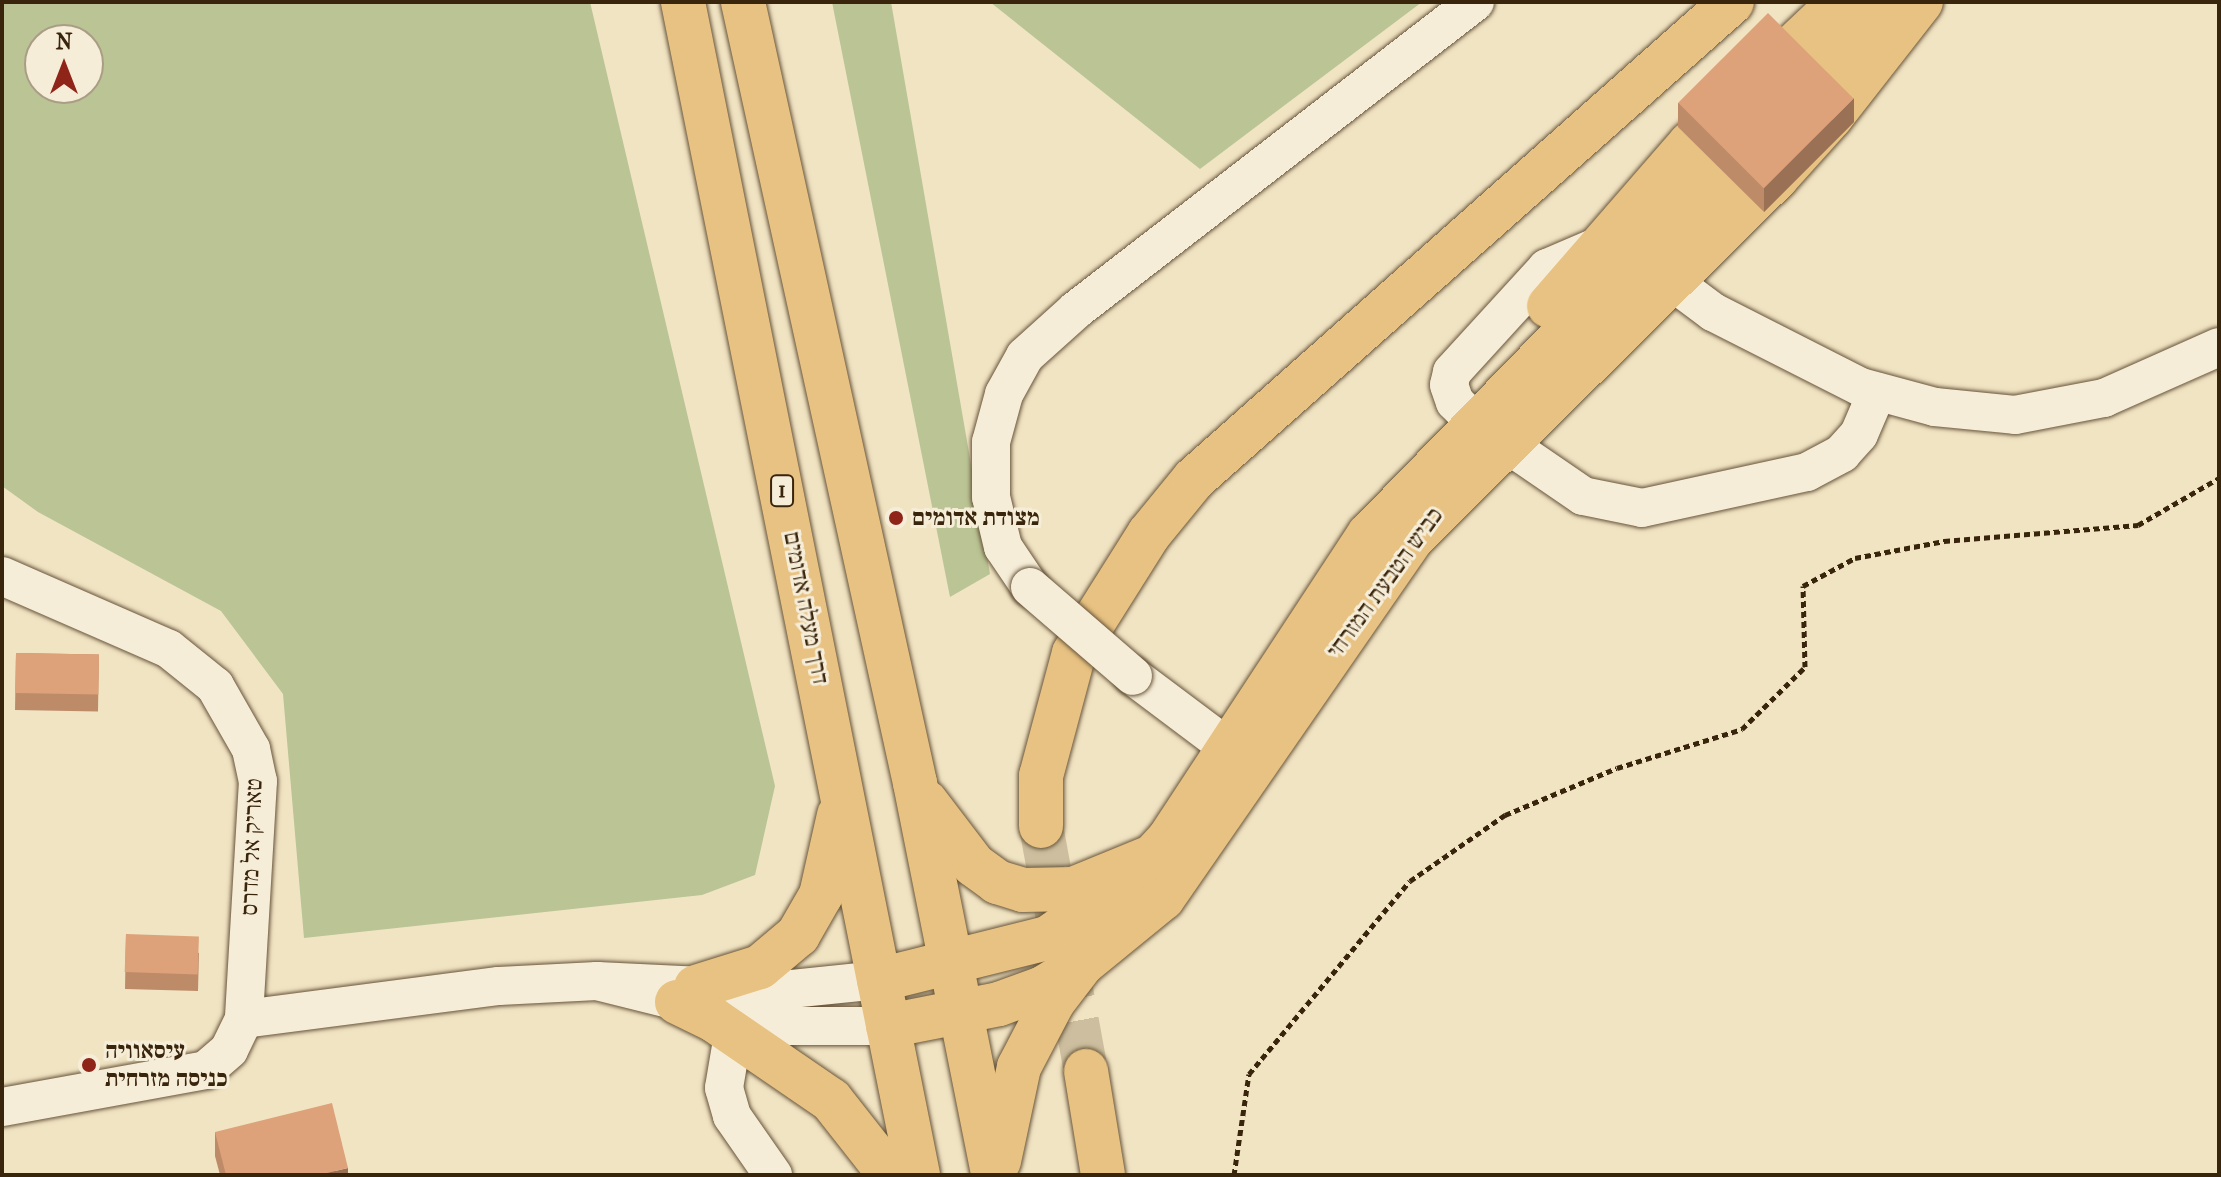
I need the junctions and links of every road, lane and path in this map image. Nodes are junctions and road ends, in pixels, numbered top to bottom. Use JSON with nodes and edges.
{"nodes":[{"id":1,"x":683,"y":2,"type":"edge"},
{"id":2,"x":743,"y":2,"type":"edge"},
{"id":3,"x":1475,"y":2,"type":"edge"},
{"id":4,"x":1732,"y":2,"type":"edge"},
{"id":5,"x":1840,"y":2,"type":"edge"},
{"id":6,"x":1887,"y":2,"type":"edge"},
{"id":7,"x":1921,"y":2,"type":"edge"},
{"id":8,"x":1630,"y":254,"type":"junction"},
{"id":9,"x":2219,"y":347,"type":"edge"},
{"id":10,"x":1877,"y":392,"type":"junction"},
{"id":11,"x":1478,"y":423,"type":"junction"},
{"id":12,"x":2219,"y":478,"type":"edge"},
{"id":13,"x":2,"y":576,"type":"edge"},
{"id":14,"x":1242,"y":758,"type":"junction"},
{"id":15,"x":915,"y":783,"type":"junction"},
{"id":16,"x":843,"y":797,"type":"junction"},
{"id":17,"x":1041,"y":826,"type":"tunnel mouth"},
{"id":18,"x":1154,"y":856,"type":"junction"},
{"id":19,"x":970,"y":959,"type":"junction"},
{"id":20,"x":1082,"y":964,"type":"junction"},
{"id":21,"x":879,"y":980,"type":"junction"},
{"id":22,"x":686,"y":995,"type":"junction"},
{"id":23,"x":742,"y":1002,"type":"junction"},
{"id":24,"x":961,"y":1012,"type":"junction"},
{"id":25,"x":244,"y":1019,"type":"junction"},
{"id":26,"x":888,"y":1026,"type":"junction"},
{"id":27,"x":1086,"y":1071,"type":"tunnel mouth"},
{"id":28,"x":2,"y":1107,"type":"edge"},
{"id":29,"x":773,"y":1175,"type":"edge"},
{"id":30,"x":890,"y":1175,"type":"edge"},
{"id":31,"x":918,"y":1175,"type":"edge"},
{"id":32,"x":995,"y":1175,"type":"edge"},
{"id":33,"x":1103,"y":1175,"type":"edge"},
{"id":34,"x":1234,"y":1175,"type":"edge"}],
"edges":[{"from":1,"to":16,"type":"main road","name":"דרך מעלה אדומים","number":"1"},
{"from":2,"to":15,"type":"main road"},
{"from":3,"to":14,"type":"street","bridge":true},
{"from":4,"to":17,"type":"main road"},
{"from":5,"to":8,"type":"main road"},
{"from":6,"to":8,"type":"main road","name":"כביש הטבעת המזרחי"},
{"from":7,"to":8,"type":"main road","name":"כביש הטבעת המזרחי"},
{"from":8,"to":10,"type":"street"},
{"from":8,"to":11,"type":"main road"},
{"from":8,"to":11,"type":"main road","name":"כביש הטבעת המזרחי"},
{"from":9,"to":10,"type":"street"},
{"from":10,"to":11,"type":"street"},
{"from":11,"to":14,"type":"main road","name":"כביש הטבעת המזרחי"},
{"from":11,"to":14,"type":"main road","name":"כביש הטבעת המזרחי"},
{"from":12,"to":34,"type":"path"},
{"from":13,"to":25,"type":"street","name":"טאריק אל מדרס"},
{"from":14,"to":18,"type":"main road","name":"כביש הטבעת המזרחי"},
{"from":14,"to":20,"type":"main road","name":"כביש הטבעת המזרחי"},
{"from":15,"to":18,"type":"main road"},
{"from":15,"to":19,"type":"main road"},
{"from":16,"to":21,"type":"main road","name":"דרך מעלה אדומים","number":"1"},
{"from":16,"to":23,"type":"main road"},
{"from":18,"to":19,"type":"main road","name":"כביש הטבעת המזרחי"},
{"from":19,"to":21,"type":"main road","name":"כביש הטבעת המזרחי"},
{"from":19,"to":24,"type":"main road"},
{"from":20,"to":24,"type":"main road","name":"כביש הטבעת המזרחי"},
{"from":20,"to":32,"type":"main road"},
{"from":21,"to":23,"type":"street"},
{"from":21,"to":26,"type":"main road","number":"1"},
{"from":22,"to":23,"type":"main road"},
{"from":22,"to":23,"type":"main road"},
{"from":22,"to":25,"type":"street"},
{"from":23,"to":26,"type":"street"},
{"from":23,"to":29,"type":"street"},
{"from":23,"to":30,"type":"main road"},
{"from":24,"to":26,"type":"main road","name":"כביש הטבעת המזרחי"},
{"from":24,"to":32,"type":"main road"},
{"from":25,"to":28,"type":"street"},
{"from":26,"to":31,"type":"main road","number":"1"},
{"from":27,"to":33,"type":"main road"}]}
